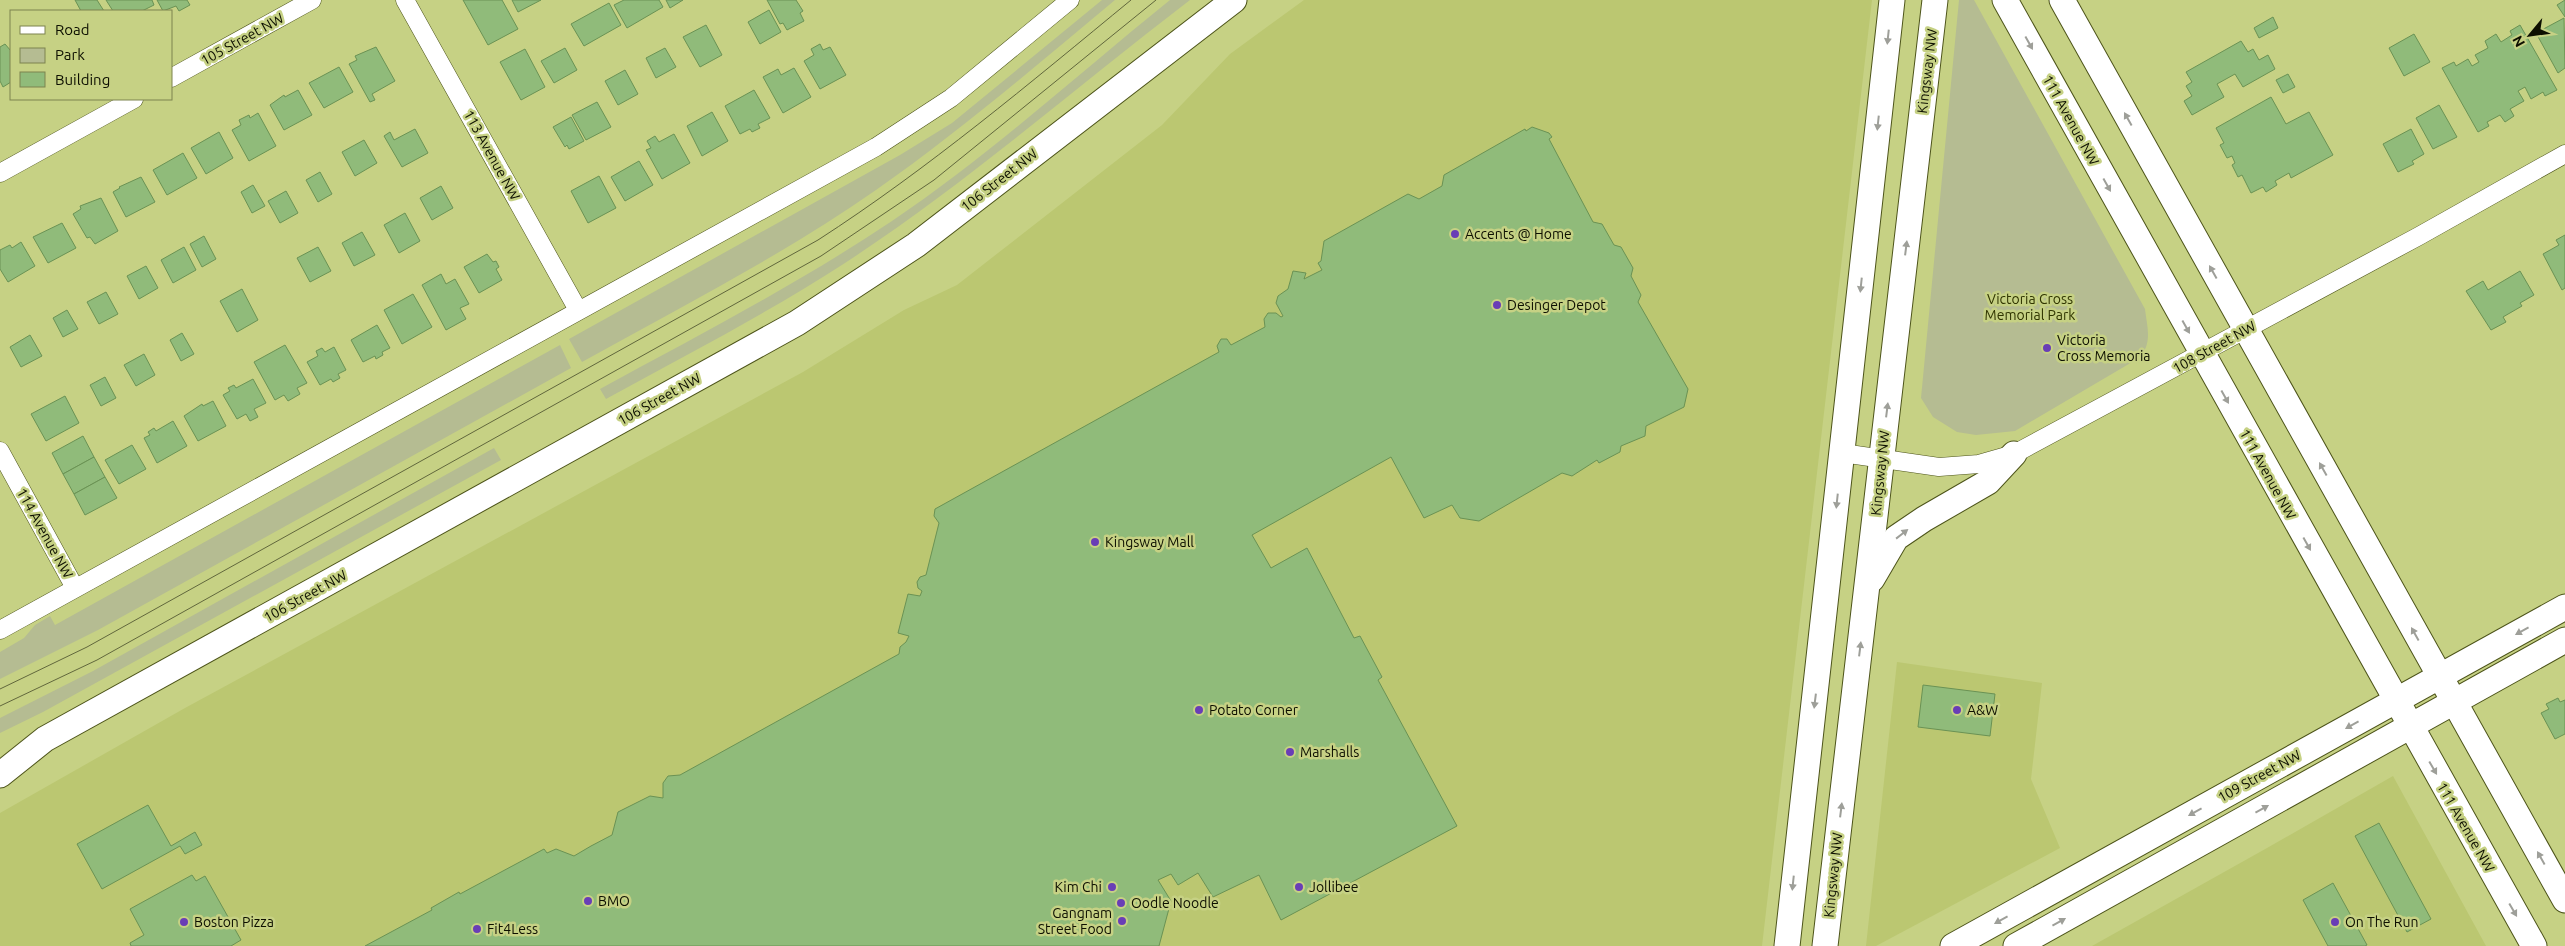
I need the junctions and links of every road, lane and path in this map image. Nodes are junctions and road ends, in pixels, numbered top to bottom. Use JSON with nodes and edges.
{"nodes":[{"id":1,"x":312,"y":0,"type":"edge"},
{"id":2,"x":405,"y":0,"type":"edge"},
{"id":3,"x":1070,"y":0,"type":"edge"},
{"id":4,"x":1234,"y":0,"type":"edge"},
{"id":5,"x":1892,"y":0,"type":"edge"},
{"id":6,"x":1935,"y":0,"type":"edge"},
{"id":7,"x":2005,"y":0,"type":"edge"},
{"id":8,"x":2062,"y":0,"type":"edge"},
{"id":9,"x":172,"y":77,"type":"edge"},
{"id":10,"x":132,"y":100,"type":"edge"},
{"id":11,"x":2565,"y":154,"type":"edge"},
{"id":12,"x":0,"y":173,"type":"edge"},
{"id":13,"x":578,"y":310,"type":"junction"},
{"id":14,"x":2245,"y":330,"type":"junction"},
{"id":15,"x":2202,"y":354,"type":"junction"},
{"id":16,"x":0,"y":451,"type":"edge"},
{"id":17,"x":1842,"y":453,"type":"junction"},
{"id":18,"x":2014,"y":454,"type":"junction"},
{"id":19,"x":1881,"y":458,"type":"junction"},
{"id":20,"x":75,"y":588,"type":"junction"},
{"id":21,"x":1866,"y":590,"type":"junction"},
{"id":22,"x":2565,"y":607,"type":"edge"},
{"id":23,"x":0,"y":630,"type":"edge"},
{"id":24,"x":2565,"y":640,"type":"edge"},
{"id":25,"x":2439,"y":677,"type":"junction"},
{"id":26,"x":2395,"y":701,"type":"junction"},
{"id":27,"x":2453,"y":701,"type":"junction"},
{"id":28,"x":2409,"y":726,"type":"junction"},
{"id":29,"x":45,"y":739,"type":"junction"},
{"id":30,"x":0,"y":752,"type":"edge"},
{"id":31,"x":0,"y":775,"type":"edge"},
{"id":32,"x":2565,"y":900,"type":"edge"},
{"id":33,"x":1787,"y":946,"type":"edge"},
{"id":34,"x":1825,"y":946,"type":"edge"},
{"id":35,"x":1954,"y":946,"type":"edge"},
{"id":36,"x":2016,"y":946,"type":"edge"},
{"id":37,"x":2534,"y":946,"type":"edge"}],
"edges":[{"from":1,"to":9,"type":"street","name":"105 Street NW"},
{"from":2,"to":13,"type":"street","name":"113 Avenue NW"},
{"from":3,"to":13,"type":"street"},
{"from":4,"to":29,"type":"main road","name":"106 Street NW"},
{"from":5,"to":17,"type":"main road","one_way":true},
{"from":19,"to":6,"type":"main road","name":"Kingsway NW","one_way":true},
{"from":7,"to":15,"type":"main road","name":"111 Avenue NW","one_way":true},
{"from":14,"to":8,"type":"main road","one_way":true},
{"from":10,"to":12,"type":"street"},
{"from":11,"to":14,"type":"street","name":"108 Street NW"},
{"from":13,"to":20,"type":"street"},
{"from":14,"to":15,"type":"street","name":"108 Street NW"},
{"from":25,"to":14,"type":"main road","one_way":true},
{"from":15,"to":18,"type":"street","name":"108 Street NW"},
{"from":15,"to":26,"type":"main road","name":"111 Avenue NW","one_way":true},
{"from":16,"to":20,"type":"street","name":"114 Avenue NW"},
{"from":17,"to":19,"type":"street","name":"108 Street NW"},
{"from":17,"to":33,"type":"main road","one_way":true},
{"from":18,"to":19,"type":"street","name":"108 Street NW"},
{"from":21,"to":18,"type":"main road","one_way":true},
{"from":19,"to":21,"type":"main road","name":"Kingsway NW"},
{"from":20,"to":23,"type":"street"},
{"from":34,"to":21,"type":"main road","name":"Kingsway NW","one_way":true},
{"from":22,"to":25,"type":"main road","name":"109 Street NW","one_way":true},
{"from":24,"to":27,"type":"main road"},
{"from":25,"to":26,"type":"main road","name":"109 Street NW"},
{"from":25,"to":27,"type":"main road"},
{"from":26,"to":28,"type":"main road","name":"111 Avenue NW"},
{"from":26,"to":35,"type":"main road","name":"109 Street NW","one_way":true},
{"from":27,"to":28,"type":"main road"},
{"from":32,"to":27,"type":"main road","one_way":true},
{"from":36,"to":28,"type":"main road","one_way":true},
{"from":28,"to":37,"type":"main road","name":"111 Avenue NW","one_way":true},
{"from":29,"to":30,"type":"main road","name":"106 Street NW"},
{"from":29,"to":31,"type":"main road","name":"106 Street NW"}]}
